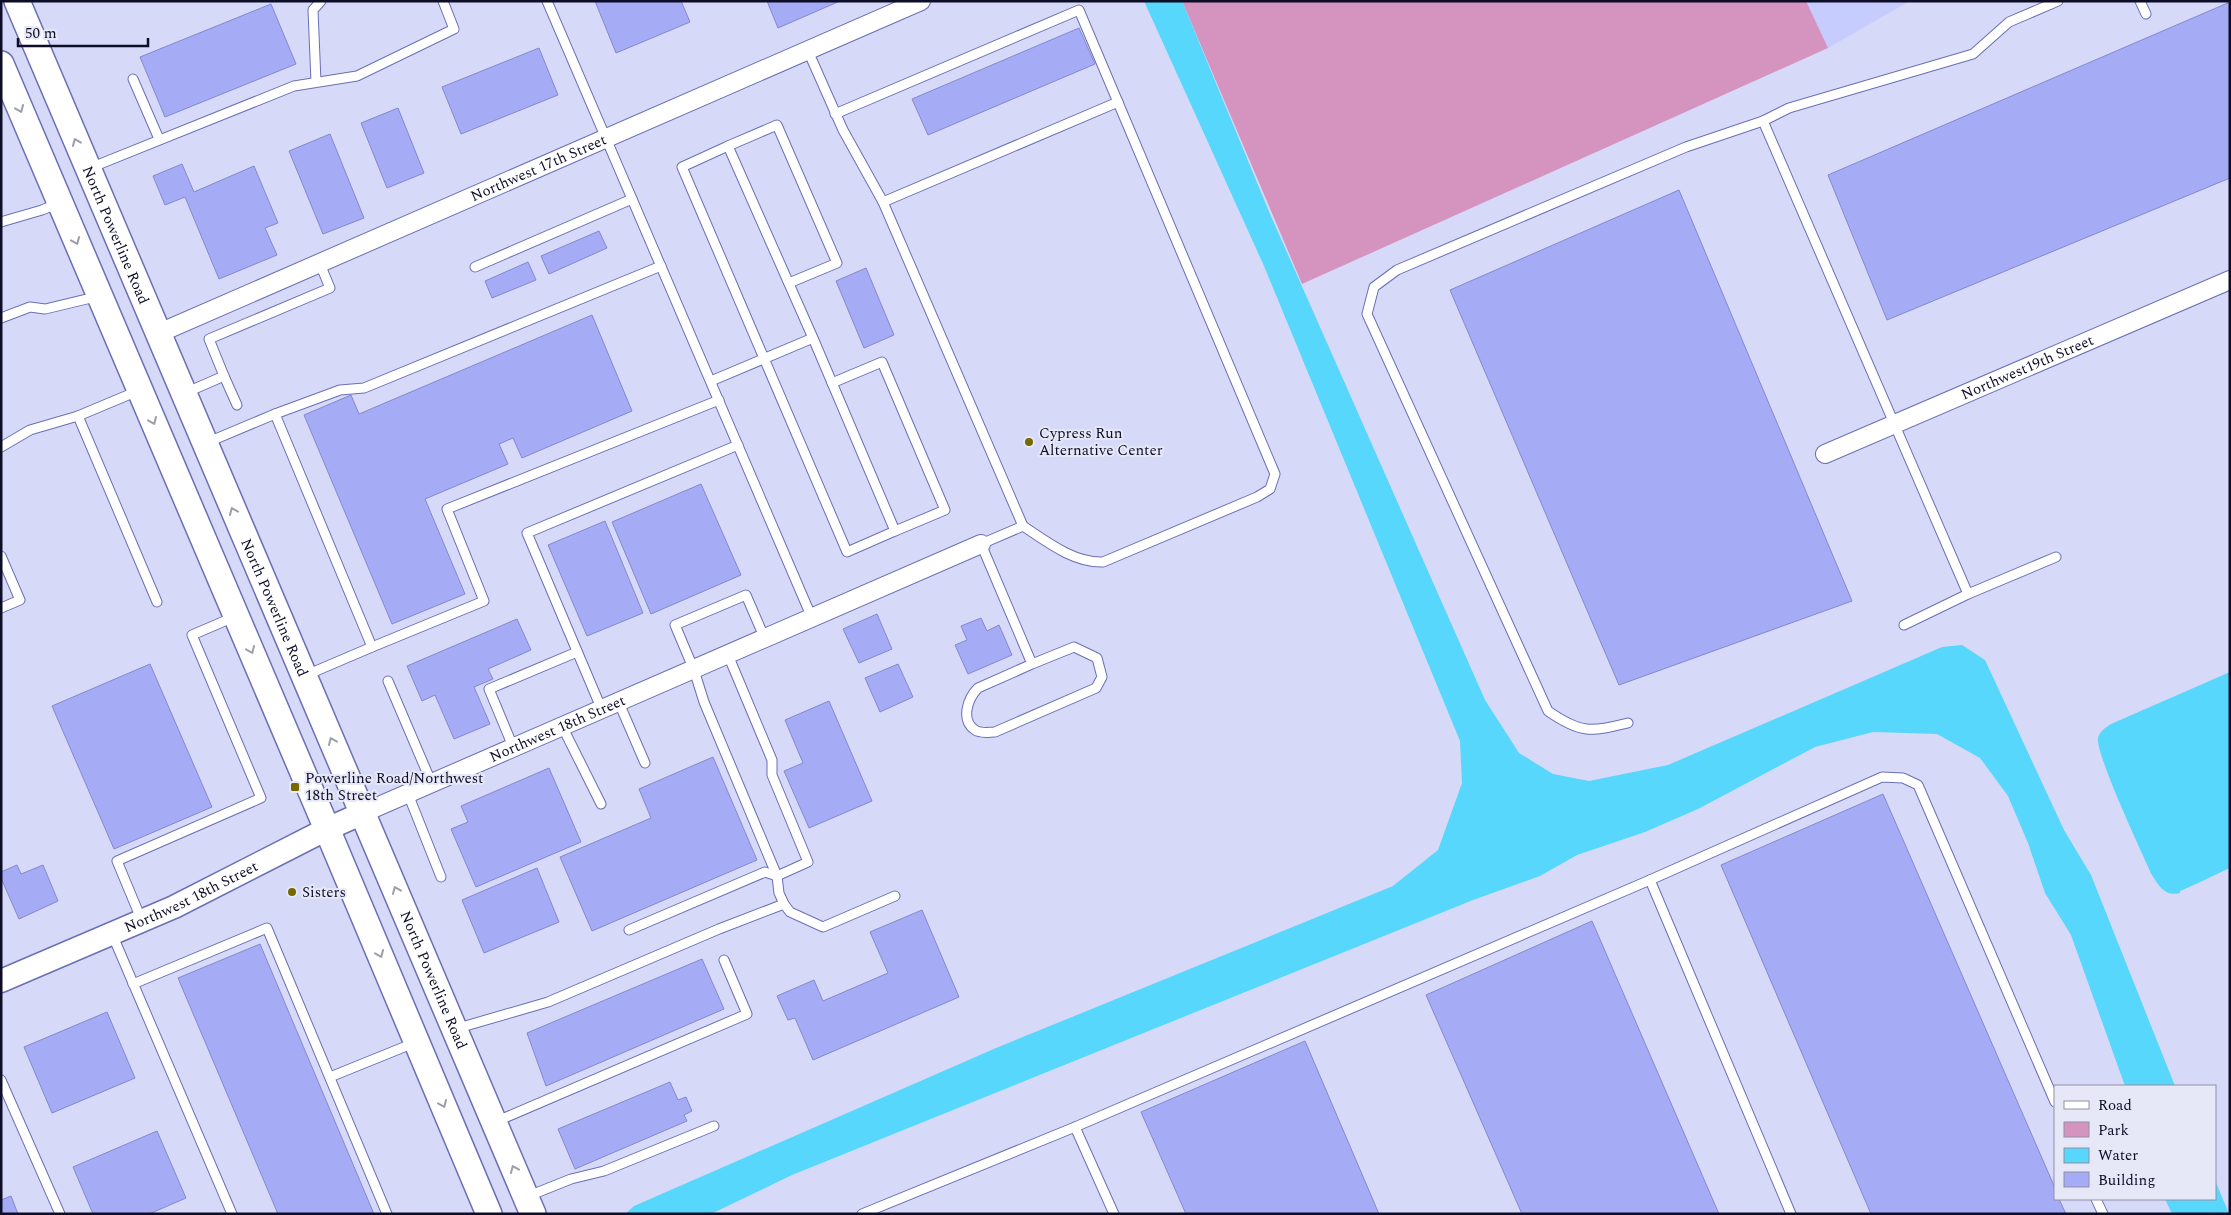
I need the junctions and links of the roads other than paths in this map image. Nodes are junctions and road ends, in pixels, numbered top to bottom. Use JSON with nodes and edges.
{"nodes":[{"id":1,"x":17,"y":1,"type":"edge"},
{"id":2,"x":321,"y":1,"type":"edge"},
{"id":3,"x":443,"y":1,"type":"edge"},
{"id":4,"x":547,"y":1,"type":"edge"},
{"id":5,"x":921,"y":1,"type":"edge"},
{"id":6,"x":2058,"y":1,"type":"edge"},
{"id":7,"x":2140,"y":1,"type":"edge"},
{"id":8,"x":2146,"y":14,"type":"dead end"},
{"id":9,"x":808,"y":51,"type":"junction"},
{"id":10,"x":3,"y":75,"type":"edge"},
{"id":11,"x":132,"y":79,"type":"dead end"},
{"id":12,"x":316,"y":82,"type":"junction"},
{"id":13,"x":1118,"y":102,"type":"junction"},
{"id":14,"x":835,"y":114,"type":"junction"},
{"id":15,"x":1763,"y":121,"type":"junction"},
{"id":16,"x":159,"y":139,"type":"junction"},
{"id":17,"x":607,"y":140,"type":"junction"},
{"id":18,"x":728,"y":146,"type":"junction"},
{"id":19,"x":88,"y":170,"type":"junction"},
{"id":20,"x":632,"y":199,"type":"junction"},
{"id":21,"x":60,"y":202,"type":"junction"},
{"id":22,"x":883,"y":202,"type":"junction"},
{"id":23,"x":1,"y":222,"type":"edge"},
{"id":24,"x":320,"y":264,"type":"junction"},
{"id":25,"x":661,"y":266,"type":"junction"},
{"id":26,"x":475,"y":267,"type":"dead end"},
{"id":27,"x":2230,"y":280,"type":"edge"},
{"id":28,"x":789,"y":284,"type":"junction"},
{"id":29,"x":99,"y":296,"type":"junction"},
{"id":30,"x":1,"y":318,"type":"edge"},
{"id":31,"x":157,"y":334,"type":"junction"},
{"id":32,"x":813,"y":338,"type":"junction"},
{"id":33,"x":121,"y":346,"type":"junction"},
{"id":34,"x":764,"y":359,"type":"junction"},
{"id":35,"x":224,"y":376,"type":"junction"},
{"id":36,"x":711,"y":381,"type":"junction"},
{"id":37,"x":832,"y":383,"type":"junction"},
{"id":38,"x":179,"y":387,"type":"junction"},
{"id":39,"x":140,"y":390,"type":"junction"},
{"id":40,"x":719,"y":400,"type":"junction"},
{"id":41,"x":237,"y":405,"type":"dead end"},
{"id":42,"x":275,"y":414,"type":"junction"},
{"id":43,"x":78,"y":416,"type":"junction"},
{"id":44,"x":1895,"y":424,"type":"junction"},
{"id":45,"x":204,"y":444,"type":"junction"},
{"id":46,"x":738,"y":445,"type":"junction"},
{"id":47,"x":1,"y":447,"type":"edge"},
{"id":48,"x":1825,"y":454,"type":"dead end"},
{"id":49,"x":1023,"y":526,"type":"junction"},
{"id":50,"x":894,"y":531,"type":"junction"},
{"id":51,"x":981,"y":544,"type":"junction"},
{"id":52,"x":1,"y":556,"type":"edge"},
{"id":53,"x":2056,"y":557,"type":"dead end"},
{"id":54,"x":1968,"y":594,"type":"junction"},
{"id":55,"x":157,"y":602,"type":"dead end"},
{"id":56,"x":1,"y":608,"type":"edge"},
{"id":57,"x":236,"y":616,"type":"junction"},
{"id":58,"x":812,"y":618,"type":"junction"},
{"id":59,"x":1904,"y":625,"type":"dead end"},
{"id":60,"x":765,"y":639,"type":"junction"},
{"id":61,"x":372,"y":647,"type":"junction"},
{"id":62,"x":577,"y":652,"type":"junction"},
{"id":63,"x":728,"y":655,"type":"junction"},
{"id":64,"x":1032,"y":664,"type":"junction"},
{"id":65,"x":694,"y":670,"type":"junction"},
{"id":66,"x":304,"y":676,"type":"junction"},
{"id":67,"x":388,"y":680,"type":"dead end"},
{"id":68,"x":620,"y":703,"type":"junction"},
{"id":69,"x":602,"y":710,"type":"junction"},
{"id":70,"x":1628,"y":723,"type":"dead end"},
{"id":71,"x":563,"y":728,"type":"junction"},
{"id":72,"x":514,"y":749,"type":"junction"},
{"id":73,"x":645,"y":763,"type":"dead end"},
{"id":74,"x":432,"y":784,"type":"junction"},
{"id":75,"x":408,"y":794,"type":"junction"},
{"id":76,"x":600,"y":804,"type":"dead end"},
{"id":77,"x":364,"y":813,"type":"junction"},
{"id":78,"x":328,"y":829,"type":"junction"},
{"id":79,"x":778,"y":876,"type":"junction"},
{"id":80,"x":441,"y":877,"type":"dead end"},
{"id":81,"x":1650,"y":880,"type":"junction"},
{"id":82,"x":895,"y":896,"type":"dead end"},
{"id":83,"x":784,"y":904,"type":"junction"},
{"id":84,"x":142,"y":921,"type":"junction"},
{"id":85,"x":629,"y":930,"type":"dead end"},
{"id":86,"x":112,"y":934,"type":"junction"},
{"id":87,"x":724,"y":960,"type":"dead end"},
{"id":88,"x":1,"y":981,"type":"edge"},
{"id":89,"x":133,"y":984,"type":"junction"},
{"id":90,"x":455,"y":1029,"type":"junction"},
{"id":91,"x":416,"y":1042,"type":"junction"},
{"id":92,"x":330,"y":1077,"type":"junction"},
{"id":93,"x":1,"y":1080,"type":"edge"},
{"id":94,"x":2054,"y":1100,"type":"edge"},
{"id":95,"x":494,"y":1122,"type":"junction"},
{"id":96,"x":714,"y":1126,"type":"dead end"},
{"id":97,"x":1076,"y":1127,"type":"junction"},
{"id":98,"x":2096,"y":1200,"type":"edge"},
{"id":99,"x":530,"y":1205,"type":"edge"},
{"id":100,"x":489,"y":1213,"type":"edge"},
{"id":101,"x":60,"y":1214,"type":"edge"},
{"id":102,"x":232,"y":1214,"type":"edge"},
{"id":103,"x":387,"y":1214,"type":"edge"},
{"id":104,"x":862,"y":1214,"type":"edge"},
{"id":105,"x":1114,"y":1214,"type":"edge"},
{"id":106,"x":1791,"y":1214,"type":"edge"},
{"id":107,"x":2103,"y":1214,"type":"edge"}],
"edges":[{"from":19,"to":1,"type":"main road","name":"North Powerline Road","one_way":true},
{"from":2,"to":12,"type":"lane"},
{"from":3,"to":12,"type":"lane"},
{"from":4,"to":17,"type":"lane"},
{"from":5,"to":9,"type":"street","name":"Northwest 17th Street"},
{"from":6,"to":15,"type":"lane"},
{"from":7,"to":8,"type":"lane"},
{"from":9,"to":14,"type":"lane"},
{"from":9,"to":17,"type":"street","name":"Northwest 17th Street"},
{"from":10,"to":21,"type":"main road","one_way":true},
{"from":11,"to":16,"type":"lane"},
{"from":12,"to":16,"type":"lane"},
{"from":13,"to":14,"type":"lane"},
{"from":13,"to":22,"type":"lane"},
{"from":13,"to":49,"type":"lane"},
{"from":14,"to":22,"type":"lane"},
{"from":15,"to":44,"type":"lane"},
{"from":15,"to":70,"type":"lane"},
{"from":16,"to":19,"type":"lane"},
{"from":17,"to":20,"type":"lane"},
{"from":17,"to":24,"type":"street","name":"Northwest 17th Street"},
{"from":18,"to":28,"type":"lane"},
{"from":18,"to":28,"type":"lane"},
{"from":18,"to":34,"type":"lane"},
{"from":19,"to":31,"type":"main road","name":"North Powerline Road"},
{"from":20,"to":25,"type":"lane"},
{"from":20,"to":26,"type":"lane"},
{"from":21,"to":23,"type":"lane"},
{"from":21,"to":29,"type":"main road","one_way":true},
{"from":22,"to":49,"type":"lane"},
{"from":24,"to":31,"type":"street","name":"Northwest 17th Street"},
{"from":24,"to":35,"type":"lane"},
{"from":25,"to":36,"type":"lane"},
{"from":25,"to":42,"type":"lane"},
{"from":27,"to":44,"type":"street","name":"Northwest19th Street"},
{"from":28,"to":32,"type":"lane"},
{"from":29,"to":30,"type":"lane"},
{"from":29,"to":31,"type":"main road"},
{"from":29,"to":33,"type":"main road"},
{"from":31,"to":38,"type":"main road","name":"North Powerline Road"},
{"from":32,"to":34,"type":"lane"},
{"from":32,"to":37,"type":"lane"},
{"from":33,"to":38,"type":"main road"},
{"from":33,"to":39,"type":"main road"},
{"from":34,"to":36,"type":"lane"},
{"from":34,"to":50,"type":"lane"},
{"from":35,"to":38,"type":"lane"},
{"from":35,"to":41,"type":"lane"},
{"from":36,"to":40,"type":"lane"},
{"from":37,"to":50,"type":"lane"},
{"from":37,"to":50,"type":"lane"},
{"from":38,"to":45,"type":"main road","name":"North Powerline Road"},
{"from":39,"to":43,"type":"lane"},
{"from":39,"to":57,"type":"main road","one_way":true},
{"from":40,"to":46,"type":"lane"},
{"from":40,"to":61,"type":"lane"},
{"from":42,"to":45,"type":"lane"},
{"from":42,"to":61,"type":"lane"},
{"from":43,"to":47,"type":"lane"},
{"from":43,"to":55,"type":"lane"},
{"from":44,"to":48,"type":"street","name":"Northwest19th Street"},
{"from":44,"to":54,"type":"lane"},
{"from":66,"to":45,"type":"main road","name":"North Powerline Road","one_way":true},
{"from":46,"to":58,"type":"lane"},
{"from":46,"to":62,"type":"lane"},
{"from":49,"to":51,"type":"lane"},
{"from":51,"to":58,"type":"street","name":"Northwest 18th Street"},
{"from":51,"to":64,"type":"lane"},
{"from":52,"to":56,"type":"lane"},
{"from":53,"to":54,"type":"lane"},
{"from":54,"to":59,"type":"lane"},
{"from":57,"to":78,"type":"main road","one_way":true},
{"from":57,"to":84,"type":"lane"},
{"from":58,"to":60,"type":"street","name":"Northwest 18th Street"},
{"from":60,"to":63,"type":"street","name":"Northwest 18th Street"},
{"from":60,"to":65,"type":"lane"},
{"from":61,"to":66,"type":"lane"},
{"from":62,"to":69,"type":"lane"},
{"from":62,"to":72,"type":"lane"},
{"from":63,"to":65,"type":"street","name":"Northwest 18th Street"},
{"from":63,"to":79,"type":"lane"},
{"from":64,"to":64,"type":"lane"},
{"from":65,"to":68,"type":"street","name":"Northwest 18th Street"},
{"from":65,"to":79,"type":"lane"},
{"from":77,"to":66,"type":"main road","name":"North Powerline Road","one_way":true},
{"from":67,"to":74,"type":"lane"},
{"from":68,"to":69,"type":"street","name":"Northwest 18th Street"},
{"from":68,"to":73,"type":"lane"},
{"from":69,"to":71,"type":"street","name":"Northwest 18th Street"},
{"from":71,"to":72,"type":"street","name":"Northwest 18th Street"},
{"from":71,"to":76,"type":"lane"},
{"from":72,"to":74,"type":"street","name":"Northwest 18th Street"},
{"from":74,"to":75,"type":"street","name":"Northwest 18th Street"},
{"from":75,"to":77,"type":"street","name":"Northwest 18th Street"},
{"from":75,"to":80,"type":"lane"},
{"from":77,"to":78,"type":"street","name":"Northwest 18th Street"},
{"from":90,"to":77,"type":"main road","name":"North Powerline Road","one_way":true},
{"from":78,"to":84,"type":"street","name":"Northwest 18th Street"},
{"from":78,"to":91,"type":"main road","one_way":true},
{"from":79,"to":83,"type":"lane"},
{"from":79,"to":85,"type":"lane"},
{"from":81,"to":94,"type":"lane"},
{"from":81,"to":97,"type":"lane"},
{"from":81,"to":106,"type":"lane"},
{"from":82,"to":83,"type":"lane"},
{"from":83,"to":90,"type":"lane"},
{"from":84,"to":86,"type":"street","name":"Northwest 18th Street"},
{"from":86,"to":88,"type":"street","name":"Northwest 18th Street"},
{"from":86,"to":89,"type":"lane"},
{"from":87,"to":95,"type":"lane"},
{"from":89,"to":92,"type":"lane"},
{"from":89,"to":102,"type":"lane"},
{"from":90,"to":95,"type":"main road","name":"North Powerline Road"},
{"from":91,"to":92,"type":"lane"},
{"from":91,"to":100,"type":"main road","one_way":true},
{"from":92,"to":103,"type":"lane"},
{"from":93,"to":101,"type":"lane"},
{"from":99,"to":95,"type":"main road","name":"North Powerline Road","one_way":true},
{"from":96,"to":99,"type":"lane"},
{"from":97,"to":104,"type":"lane"},
{"from":97,"to":105,"type":"lane"},
{"from":98,"to":107,"type":"lane"}]}
